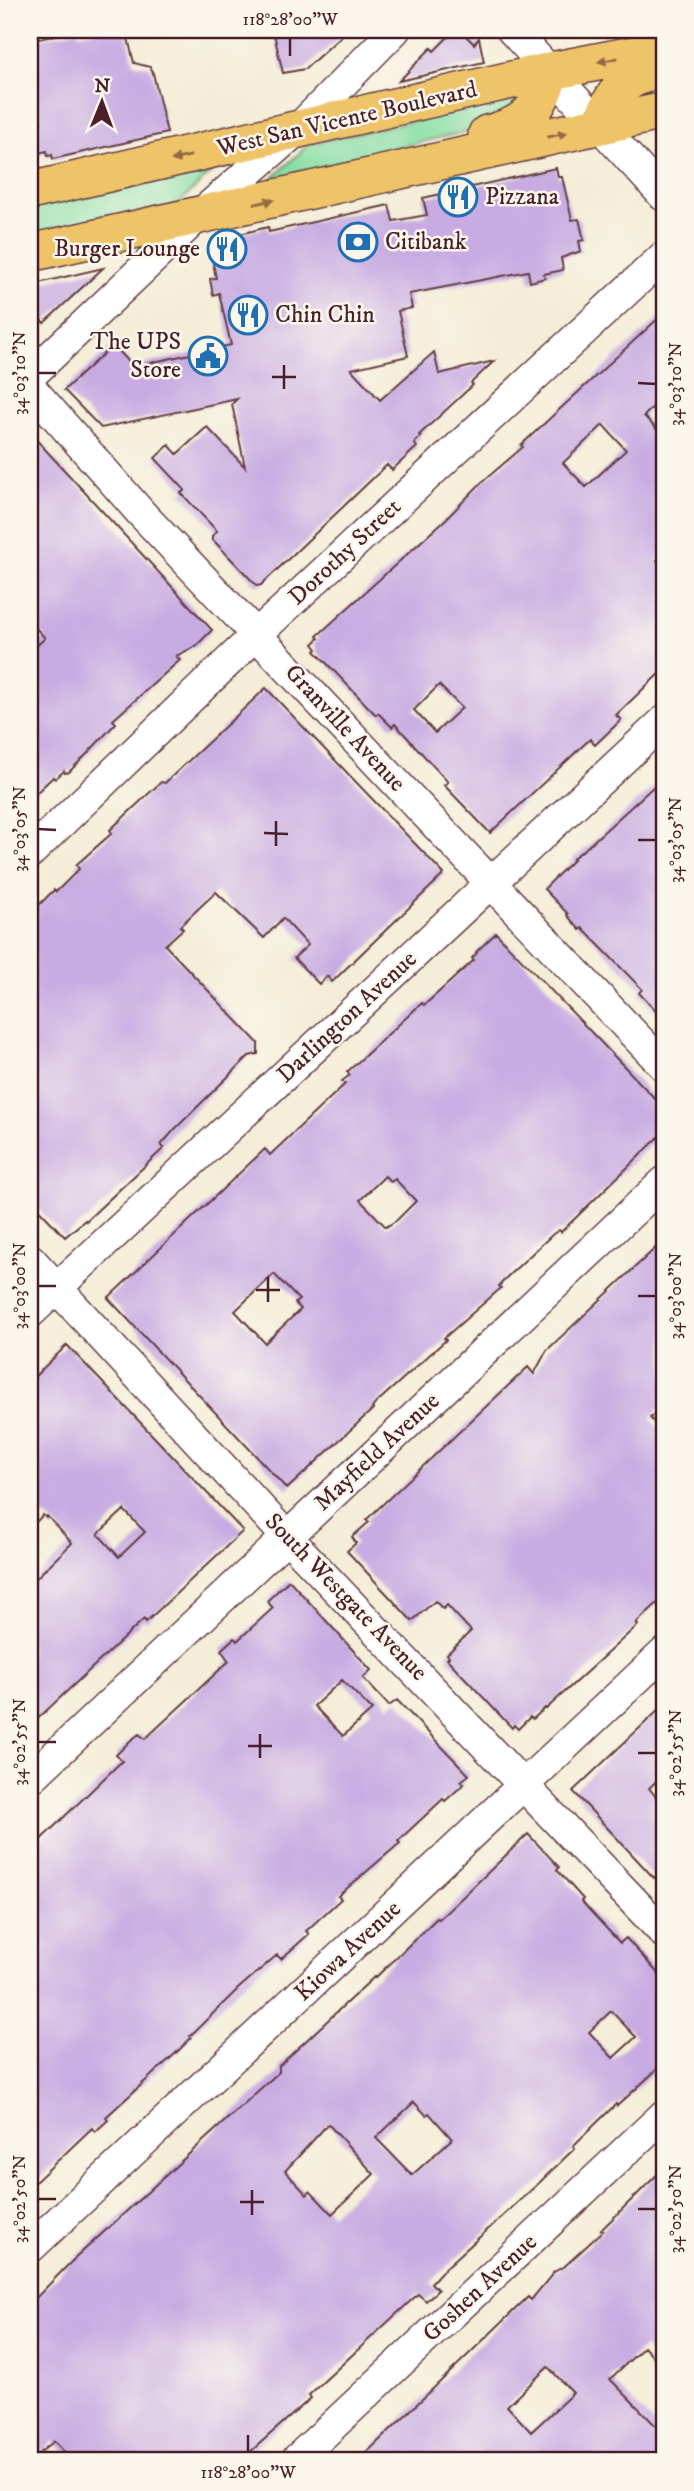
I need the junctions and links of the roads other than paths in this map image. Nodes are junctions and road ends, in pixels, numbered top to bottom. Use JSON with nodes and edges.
{"nodes":[{"id":1,"x":395,"y":30,"type":"edge"},
{"id":2,"x":512,"y":30,"type":"edge"},
{"id":3,"x":664,"y":49,"type":"edge"},
{"id":4,"x":664,"y":69,"type":"edge"},
{"id":5,"x":551,"y":71,"type":"junction"},
{"id":6,"x":664,"y":111,"type":"edge"},
{"id":7,"x":600,"y":125,"type":"junction"},
{"id":8,"x":296,"y":131,"type":"junction"},
{"id":9,"x":317,"y":190,"type":"junction"},
{"id":10,"x":30,"y":191,"type":"edge"},
{"id":11,"x":664,"y":196,"type":"edge"},
{"id":12,"x":197,"y":217,"type":"junction"},
{"id":13,"x":30,"y":253,"type":"edge"},
{"id":14,"x":664,"y":256,"type":"edge"},
{"id":15,"x":30,"y":376,"type":"edge"},
{"id":16,"x":30,"y":387,"type":"edge"},
{"id":17,"x":257,"y":634,"type":"junction"},
{"id":18,"x":664,"y":721,"type":"edge"},
{"id":19,"x":30,"y":853,"type":"edge"},
{"id":20,"x":491,"y":883,"type":"junction"},
{"id":21,"x":664,"y":1066,"type":"edge"},
{"id":22,"x":664,"y":1182,"type":"edge"},
{"id":23,"x":30,"y":1259,"type":"edge"},
{"id":24,"x":57,"y":1288,"type":"junction"},
{"id":25,"x":30,"y":1313,"type":"edge"},
{"id":26,"x":287,"y":1536,"type":"junction"},
{"id":27,"x":664,"y":1653,"type":"edge"},
{"id":28,"x":30,"y":1779,"type":"edge"},
{"id":29,"x":525,"y":1786,"type":"junction"},
{"id":30,"x":664,"y":1933,"type":"edge"},
{"id":31,"x":664,"y":2115,"type":"edge"},
{"id":32,"x":30,"y":2248,"type":"edge"},
{"id":33,"x":295,"y":2461,"type":"edge"}],
"edges":[{"from":1,"to":8,"type":"street"},
{"from":2,"to":5,"type":"street"},
{"from":3,"to":5,"type":"main road","name":"West San Vicente Boulevard","one_way":true},
{"from":4,"to":7,"type":"main road"},
{"from":5,"to":7,"type":"street"},
{"from":5,"to":8,"type":"main road","name":"West San Vicente Boulevard"},
{"from":5,"to":9,"type":"main road"},
{"from":6,"to":7,"type":"main road"},
{"from":9,"to":7,"type":"main road","one_way":true},
{"from":7,"to":11,"type":"street"},
{"from":8,"to":10,"type":"main road","name":"West San Vicente Boulevard","one_way":true},
{"from":8,"to":12,"type":"street"},
{"from":12,"to":9,"type":"main road","one_way":true},
{"from":12,"to":13,"type":"main road"},
{"from":12,"to":15,"type":"street"},
{"from":14,"to":17,"type":"street","name":"Dorothy Street"},
{"from":16,"to":17,"type":"street","name":"Granville Avenue"},
{"from":17,"to":19,"type":"street","name":"Dorothy Street"},
{"from":17,"to":20,"type":"street","name":"Granville Avenue"},
{"from":18,"to":20,"type":"street","name":"Darlington Avenue"},
{"from":20,"to":21,"type":"street","name":"Granville Avenue"},
{"from":20,"to":24,"type":"street","name":"Darlington Avenue"},
{"from":22,"to":26,"type":"street","name":"Mayfield Avenue"},
{"from":23,"to":24,"type":"street","name":"South Westgate Avenue"},
{"from":24,"to":25,"type":"street","name":"Darlington Avenue"},
{"from":24,"to":26,"type":"street","name":"South Westgate Avenue"},
{"from":26,"to":28,"type":"street","name":"Mayfield Avenue"},
{"from":26,"to":29,"type":"street","name":"South Westgate Avenue"},
{"from":27,"to":29,"type":"street","name":"Kiowa Avenue"},
{"from":29,"to":30,"type":"street","name":"South Westgate Avenue"},
{"from":29,"to":32,"type":"street","name":"Kiowa Avenue"},
{"from":31,"to":33,"type":"street","name":"Goshen Avenue"}]}
